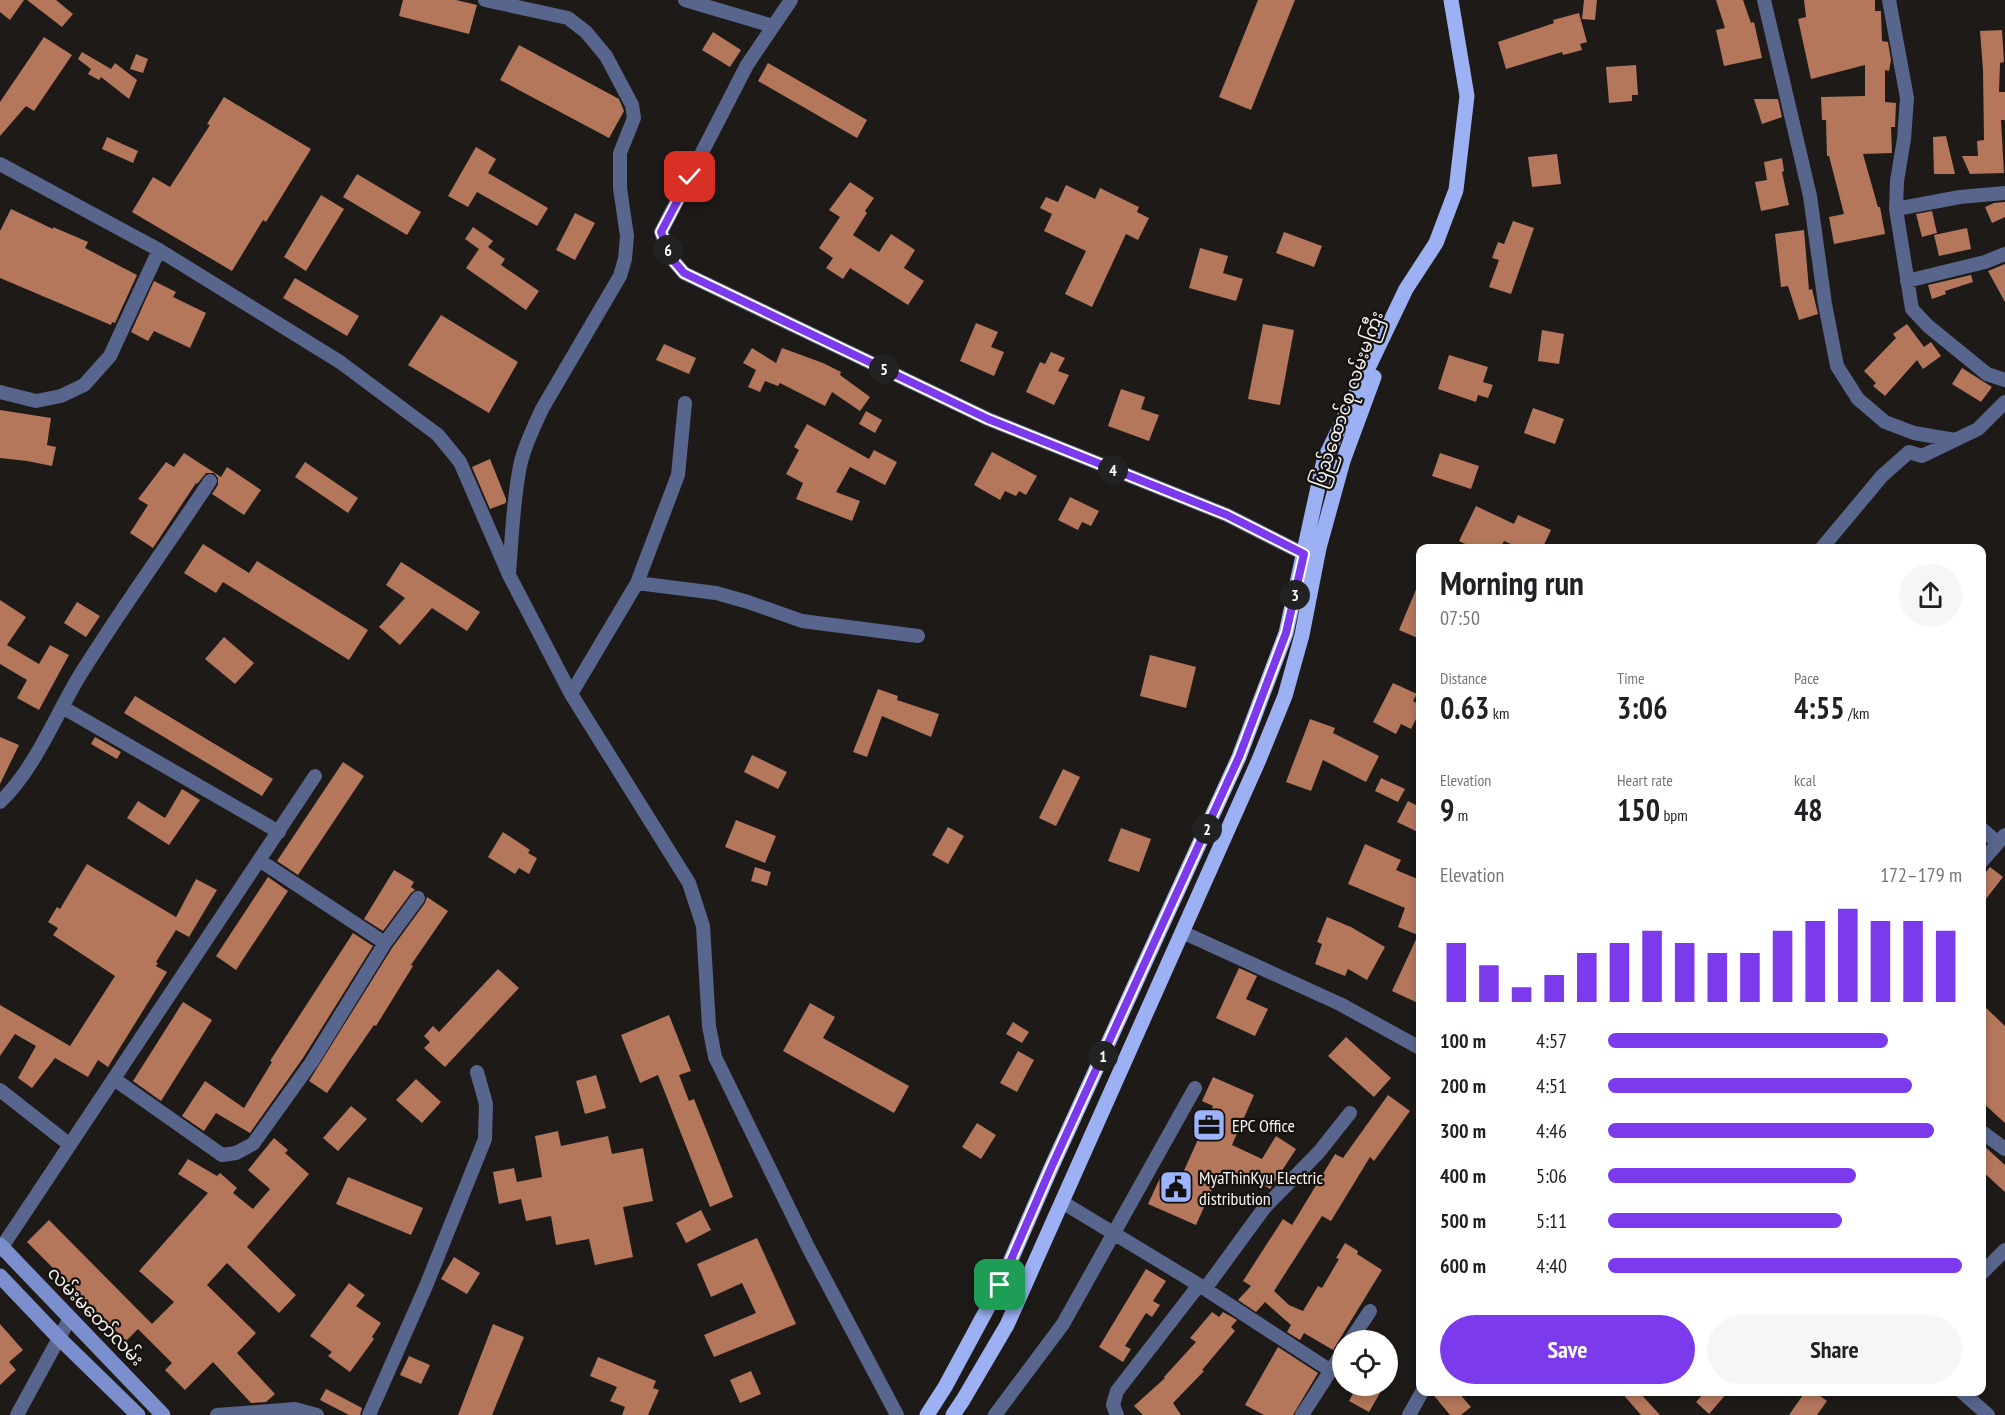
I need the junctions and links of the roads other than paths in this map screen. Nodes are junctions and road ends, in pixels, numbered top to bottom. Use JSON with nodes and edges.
{"nodes":[{"id":1,"x":485,"y":0,"type":"edge"},
{"id":2,"x":685,"y":0,"type":"edge"},
{"id":3,"x":791,"y":0,"type":"edge"},
{"id":4,"x":1451,"y":0,"type":"edge"},
{"id":5,"x":1764,"y":0,"type":"edge"},
{"id":6,"x":1889,"y":0,"type":"edge"},
{"id":7,"x":773,"y":26,"type":"junction"},
{"id":8,"x":0,"y":164,"type":"edge"},
{"id":9,"x":2005,"y":193,"type":"edge"},
{"id":10,"x":1896,"y":209,"type":"junction"},
{"id":11,"x":159,"y":250,"type":"junction"},
{"id":12,"x":2005,"y":254,"type":"edge"},
{"id":13,"x":1907,"y":281,"type":"junction"},
{"id":14,"x":1406,"y":289,"type":"junction"},
{"id":15,"x":2005,"y":380,"type":"edge"},
{"id":16,"x":0,"y":392,"type":"edge"},
{"id":17,"x":2005,"y":402,"type":"edge"},
{"id":18,"x":685,"y":403,"type":"dead end"},
{"id":19,"x":1954,"y":440,"type":"junction"},
{"id":20,"x":210,"y":481,"type":"dead end"},
{"id":21,"x":1825,"y":544,"type":"edge"},
{"id":22,"x":1304,"y":554,"type":"junction"},
{"id":23,"x":509,"y":575,"type":"junction"},
{"id":24,"x":637,"y":583,"type":"junction"},
{"id":25,"x":918,"y":636,"type":"dead end"},
{"id":26,"x":572,"y":694,"type":"junction"},
{"id":27,"x":62,"y":708,"type":"junction"},
{"id":28,"x":315,"y":776,"type":"dead end"},
{"id":29,"x":0,"y":802,"type":"edge"},
{"id":30,"x":279,"y":832,"type":"junction"},
{"id":31,"x":1986,"y":832,"type":"edge"},
{"id":32,"x":2001,"y":839,"type":"edge"},
{"id":33,"x":1986,"y":856,"type":"edge"},
{"id":34,"x":258,"y":860,"type":"junction"},
{"id":35,"x":418,"y":898,"type":"dead end"},
{"id":36,"x":1182,"y":932,"type":"junction"},
{"id":37,"x":385,"y":943,"type":"junction"},
{"id":38,"x":1416,"y":1046,"type":"edge"},
{"id":39,"x":477,"y":1072,"type":"dead end"},
{"id":40,"x":114,"y":1079,"type":"junction"},
{"id":41,"x":1195,"y":1088,"type":"dead end"},
{"id":42,"x":0,"y":1090,"type":"edge"},
{"id":43,"x":1350,"y":1113,"type":"dead end"},
{"id":44,"x":1986,"y":1135,"type":"edge"},
{"id":45,"x":70,"y":1144,"type":"junction"},
{"id":46,"x":2005,"y":1149,"type":"edge"},
{"id":47,"x":1062,"y":1202,"type":"junction"},
{"id":48,"x":1114,"y":1233,"type":"junction"},
{"id":49,"x":1,"y":1247,"type":"edge"},
{"id":50,"x":2005,"y":1250,"type":"edge"},
{"id":51,"x":1986,"y":1269,"type":"edge"},
{"id":52,"x":0,"y":1276,"type":"edge"},
{"id":53,"x":1202,"y":1287,"type":"junction"},
{"id":54,"x":1370,"y":1311,"type":"dead end"},
{"id":55,"x":70,"y":1318,"type":"junction"},
{"id":56,"x":1357,"y":1330,"type":"edge"},
{"id":57,"x":59,"y":1338,"type":"junction"},
{"id":58,"x":1332,"y":1368,"type":"edge"},
{"id":59,"x":1330,"y":1371,"type":"junction"},
{"id":60,"x":1420,"y":1396,"type":"edge"},
{"id":61,"x":1967,"y":1396,"type":"edge"},
{"id":62,"x":17,"y":1415,"type":"edge"},
{"id":63,"x":138,"y":1415,"type":"edge"},
{"id":64,"x":163,"y":1415,"type":"edge"},
{"id":65,"x":217,"y":1415,"type":"edge"},
{"id":66,"x":317,"y":1415,"type":"edge"},
{"id":67,"x":369,"y":1415,"type":"edge"},
{"id":68,"x":897,"y":1415,"type":"edge"},
{"id":69,"x":927,"y":1415,"type":"edge"},
{"id":70,"x":952,"y":1415,"type":"edge"},
{"id":71,"x":995,"y":1415,"type":"edge"},
{"id":72,"x":1116,"y":1415,"type":"edge"},
{"id":73,"x":1302,"y":1415,"type":"edge"},
{"id":74,"x":1409,"y":1415,"type":"edge"},
{"id":75,"x":1988,"y":1415,"type":"edge"}],
"edges":[{"from":1,"to":23,"type":"street"},
{"from":2,"to":7,"type":"street"},
{"from":3,"to":7,"type":"street"},
{"from":4,"to":14,"type":"main road"},
{"from":5,"to":19,"type":"street"},
{"from":6,"to":10,"type":"street"},
{"from":7,"to":22,"type":"street"},
{"from":8,"to":11,"type":"street"},
{"from":9,"to":10,"type":"street"},
{"from":10,"to":13,"type":"street"},
{"from":11,"to":16,"type":"street"},
{"from":11,"to":23,"type":"street"},
{"from":12,"to":13,"type":"street"},
{"from":13,"to":15,"type":"street"},
{"from":14,"to":22,"type":"main road"},
{"from":14,"to":36,"type":"main road","name":"ပြည်ထောင်စု လမ်းမကြီး"},
{"from":17,"to":19,"type":"street"},
{"from":18,"to":24,"type":"street"},
{"from":19,"to":21,"type":"street"},
{"from":20,"to":27,"type":"street"},
{"from":22,"to":69,"type":"main road"},
{"from":23,"to":26,"type":"street"},
{"from":24,"to":25,"type":"street"},
{"from":24,"to":26,"type":"street"},
{"from":26,"to":68,"type":"street"},
{"from":27,"to":29,"type":"street"},
{"from":27,"to":30,"type":"street"},
{"from":28,"to":30,"type":"street"},
{"from":30,"to":34,"type":"street"},
{"from":31,"to":32,"type":"street"},
{"from":32,"to":33,"type":"street"},
{"from":34,"to":37,"type":"street"},
{"from":34,"to":40,"type":"street"},
{"from":35,"to":37,"type":"street"},
{"from":36,"to":38,"type":"street"},
{"from":36,"to":47,"type":"main road","name":"ပြည်ထောင်စု လမ်းမကြီး"},
{"from":37,"to":40,"type":"street"},
{"from":39,"to":67,"type":"street"},
{"from":40,"to":45,"type":"street"},
{"from":41,"to":48,"type":"street"},
{"from":42,"to":45,"type":"street"},
{"from":43,"to":53,"type":"street"},
{"from":44,"to":46,"type":"street"},
{"from":45,"to":49,"type":"street"},
{"from":47,"to":48,"type":"street"},
{"from":47,"to":70,"type":"main road","name":"ပြည်ထောင်စု လမ်းမကြီး"},
{"from":48,"to":53,"type":"street"},
{"from":48,"to":71,"type":"street"},
{"from":49,"to":55,"type":"main road","name":"လမ်းမတော်လမ်း"},
{"from":50,"to":51,"type":"street"},
{"from":52,"to":57,"type":"main road"},
{"from":53,"to":59,"type":"street"},
{"from":53,"to":72,"type":"street"},
{"from":54,"to":56,"type":"street"},
{"from":55,"to":57,"type":"street"},
{"from":55,"to":64,"type":"main road","name":"လမ်းမတော်လမ်း"},
{"from":57,"to":62,"type":"street"},
{"from":57,"to":63,"type":"main road"},
{"from":58,"to":59,"type":"street"},
{"from":59,"to":73,"type":"street"},
{"from":60,"to":74,"type":"street"},
{"from":61,"to":75,"type":"street"},
{"from":65,"to":66,"type":"street"}]}
